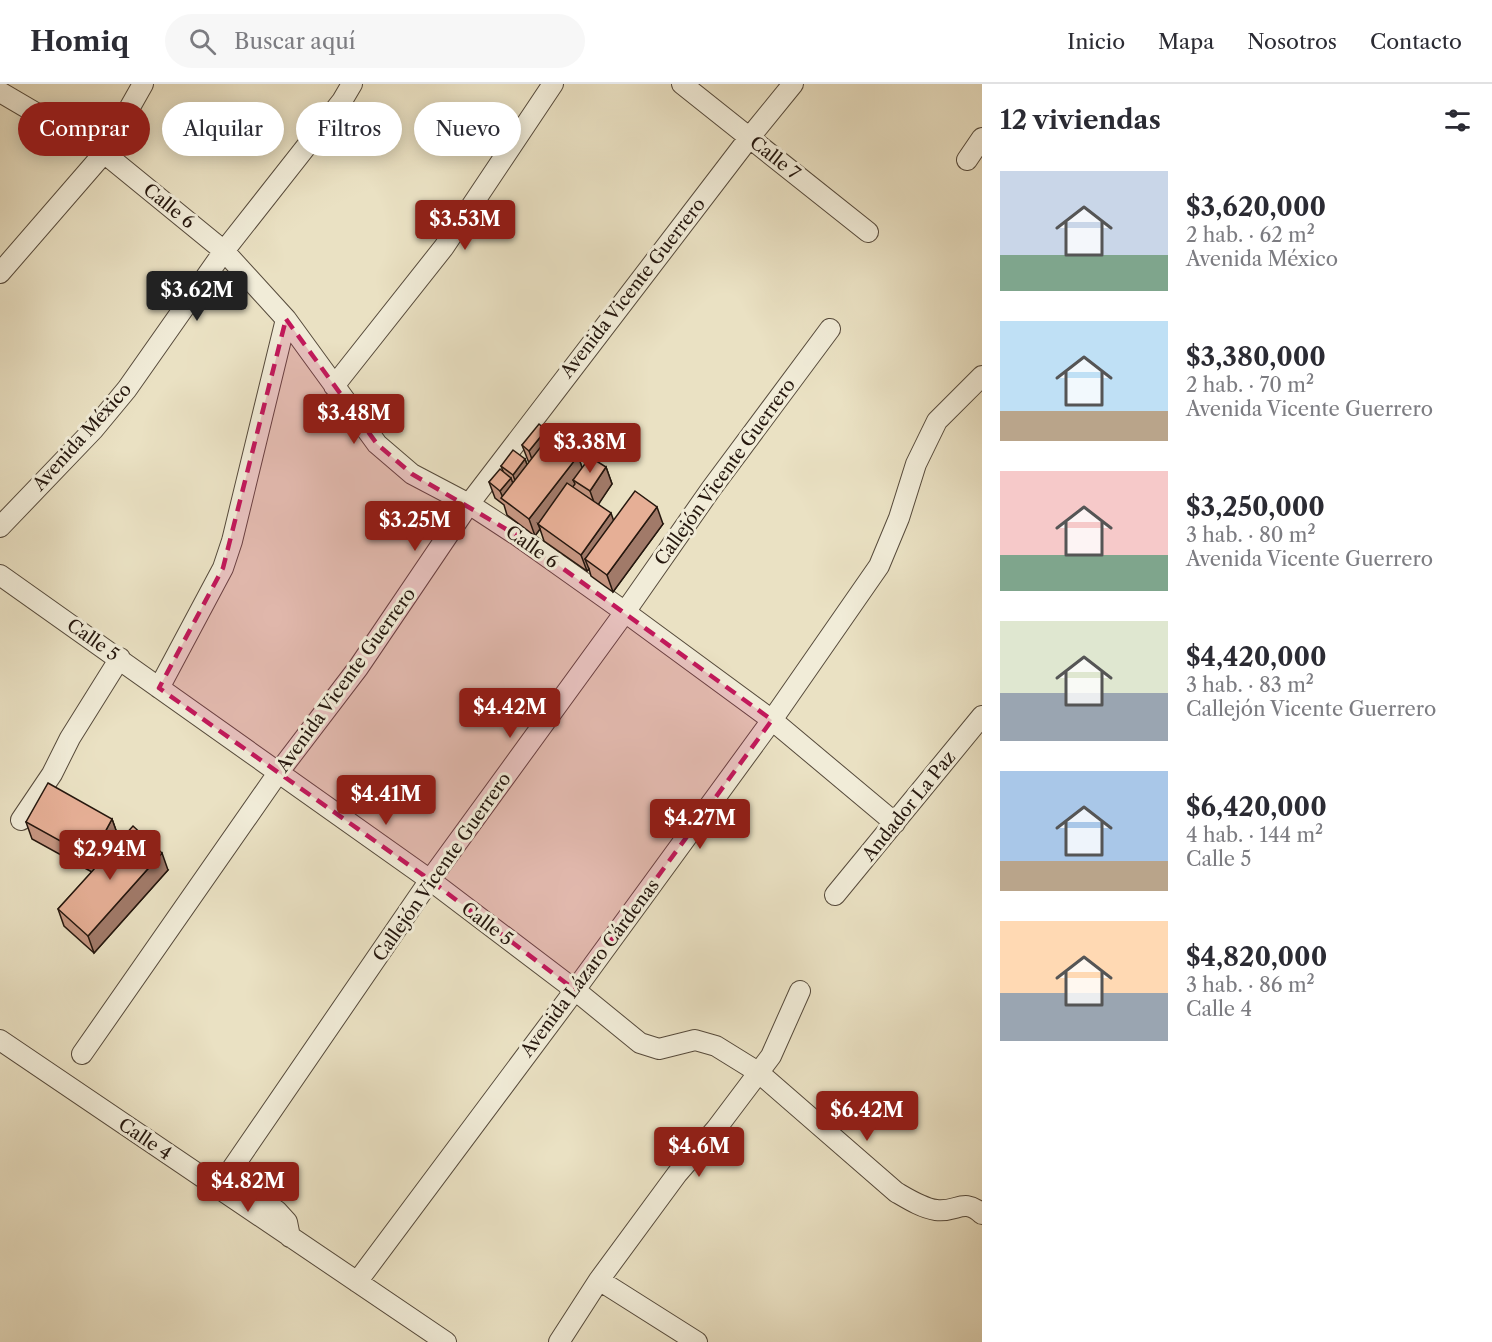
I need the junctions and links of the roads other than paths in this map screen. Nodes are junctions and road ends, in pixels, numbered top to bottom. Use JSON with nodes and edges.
{"nodes":[{"id":1,"x":143,"y":84,"type":"edge"},
{"id":2,"x":352,"y":84,"type":"edge"},
{"id":3,"x":554,"y":84,"type":"edge"},
{"id":4,"x":682,"y":84,"type":"edge"},
{"id":5,"x":793,"y":84,"type":"edge"},
{"id":6,"x":0,"y":92,"type":"edge"},
{"id":7,"x":133,"y":102,"type":"edge"},
{"id":8,"x":18,"y":103,"type":"edge"},
{"id":9,"x":749,"y":138,"type":"junction"},
{"id":10,"x":982,"y":138,"type":"edge"},
{"id":11,"x":101,"y":156,"type":"edge"},
{"id":12,"x":108,"y":156,"type":"edge"},
{"id":13,"x":967,"y":160,"type":"dead end"},
{"id":14,"x":868,"y":232,"type":"dead end"},
{"id":15,"x":224,"y":251,"type":"junction"},
{"id":16,"x":0,"y":273,"type":"edge"},
{"id":17,"x":286,"y":319,"type":"junction"},
{"id":18,"x":830,"y":329,"type":"dead end"},
{"id":19,"x":982,"y":376,"type":"edge"},
{"id":20,"x":334,"y":386,"type":"junction"},
{"id":21,"x":469,"y":504,"type":"junction"},
{"id":22,"x":0,"y":527,"type":"edge"},
{"id":23,"x":0,"y":575,"type":"edge"},
{"id":24,"x":625,"y":612,"type":"junction"},
{"id":25,"x":120,"y":658,"type":"junction"},
{"id":26,"x":159,"y":688,"type":"junction"},
{"id":27,"x":982,"y":716,"type":"edge"},
{"id":28,"x":772,"y":720,"type":"junction"},
{"id":29,"x":279,"y":773,"type":"junction"},
{"id":30,"x":21,"y":820,"type":"dead end"},
{"id":31,"x":896,"y":823,"type":"junction"},
{"id":32,"x":430,"y":880,"type":"junction"},
{"id":33,"x":835,"y":895,"type":"dead end"},
{"id":34,"x":575,"y":990,"type":"junction"},
{"id":35,"x":800,"y":992,"type":"dead end"},
{"id":36,"x":0,"y":1040,"type":"edge"},
{"id":37,"x":82,"y":1054,"type":"dead end"},
{"id":38,"x":758,"y":1072,"type":"junction"},
{"id":39,"x":979,"y":1206,"type":"edge"},
{"id":40,"x":290,"y":1238,"type":"junction"},
{"id":41,"x":599,"y":1280,"type":"junction"},
{"id":42,"x":357,"y":1282,"type":"junction"},
{"id":43,"x":446,"y":1342,"type":"edge"},
{"id":44,"x":559,"y":1342,"type":"edge"},
{"id":45,"x":697,"y":1342,"type":"edge"}],
"edges":[{"from":1,"to":7,"type":"street"},
{"from":2,"to":15,"type":"street","name":"Avenida México"},
{"from":3,"to":20,"type":"street"},
{"from":4,"to":9,"type":"street","name":"Calle 7"},
{"from":5,"to":9,"type":"street","name":"Avenida Vicente Guerrero"},
{"from":6,"to":8,"type":"street","name":"Calle 6"},
{"from":9,"to":14,"type":"street","name":"Calle 7"},
{"from":9,"to":21,"type":"street","name":"Avenida Vicente Guerrero"},
{"from":10,"to":13,"type":"street"},
{"from":11,"to":16,"type":"street"},
{"from":12,"to":15,"type":"street","name":"Calle 6"},
{"from":15,"to":17,"type":"street","name":"Calle 6"},
{"from":15,"to":22,"type":"street","name":"Avenida México"},
{"from":17,"to":20,"type":"street","name":"Calle 6"},
{"from":17,"to":26,"type":"street"},
{"from":18,"to":24,"type":"street","name":"Callejón Vicente Guerrero"},
{"from":19,"to":28,"type":"street","name":"Avenida Lázaro Cárdenas"},
{"from":20,"to":21,"type":"street","name":"Calle 6"},
{"from":21,"to":24,"type":"street","name":"Calle 6"},
{"from":21,"to":29,"type":"street","name":"Avenida Vicente Guerrero"},
{"from":23,"to":25,"type":"street","name":"Calle 5"},
{"from":24,"to":28,"type":"street","name":"Calle 6"},
{"from":24,"to":32,"type":"street","name":"Callejón Vicente Guerrero"},
{"from":25,"to":26,"type":"street","name":"Calle 5"},
{"from":25,"to":30,"type":"street"},
{"from":26,"to":29,"type":"street","name":"Calle 5"},
{"from":27,"to":31,"type":"street","name":"Andador La Paz"},
{"from":28,"to":31,"type":"street","name":"Calle 6"},
{"from":28,"to":34,"type":"street","name":"Avenida Lázaro Cárdenas"},
{"from":29,"to":32,"type":"street","name":"Calle 5"},
{"from":29,"to":37,"type":"street","name":"Avenida Vicente Guerrero"},
{"from":31,"to":33,"type":"street","name":"Andador La Paz"},
{"from":32,"to":34,"type":"street","name":"Calle 5"},
{"from":32,"to":40,"type":"street","name":"Callejón Vicente Guerrero"},
{"from":34,"to":38,"type":"street","name":"Calle 5"},
{"from":34,"to":42,"type":"street","name":"Avenida Lázaro Cárdenas"},
{"from":35,"to":38,"type":"street"},
{"from":36,"to":40,"type":"street","name":"Calle 4"},
{"from":38,"to":39,"type":"street","name":"Calle 5"},
{"from":38,"to":41,"type":"street"},
{"from":40,"to":42,"type":"street","name":"Calle 4"},
{"from":41,"to":44,"type":"street"},
{"from":41,"to":45,"type":"street"},
{"from":42,"to":43,"type":"street","name":"Calle 4"}]}
